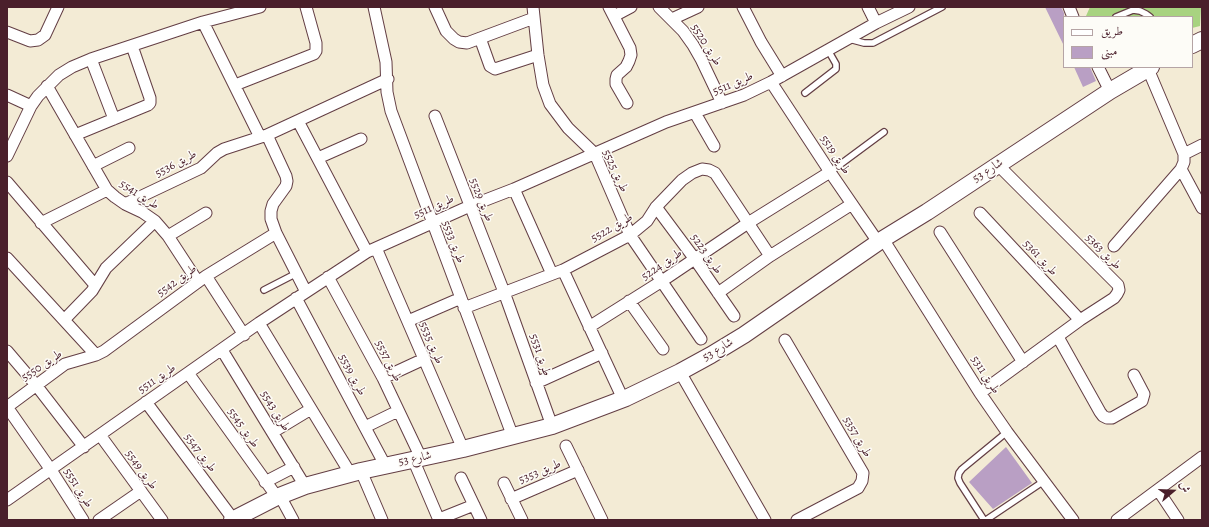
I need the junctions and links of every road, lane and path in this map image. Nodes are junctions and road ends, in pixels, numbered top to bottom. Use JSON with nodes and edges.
{"nodes":[{"id":1,"x":58,"y":7,"type":"edge"},
{"id":2,"x":260,"y":7,"type":"edge"},
{"id":3,"x":306,"y":7,"type":"edge"},
{"id":4,"x":374,"y":7,"type":"edge"},
{"id":5,"x":435,"y":7,"type":"edge"},
{"id":6,"x":631,"y":7,"type":"edge"},
{"id":7,"x":659,"y":7,"type":"edge"},
{"id":8,"x":698,"y":7,"type":"edge"},
{"id":9,"x":743,"y":7,"type":"edge"},
{"id":10,"x":868,"y":7,"type":"edge"},
{"id":11,"x":908,"y":7,"type":"edge"},
{"id":12,"x":942,"y":7,"type":"edge"},
{"id":13,"x":534,"y":12,"type":"edge"},
{"id":14,"x":612,"y":12,"type":"edge"},
{"id":15,"x":1118,"y":16,"type":"edge"},
{"id":16,"x":1149,"y":16,"type":"edge"},
{"id":17,"x":672,"y":19,"type":"junction"},
{"id":18,"x":203,"y":22,"type":"junction"},
{"id":19,"x":876,"y":23,"type":"junction"},
{"id":20,"x":7,"y":32,"type":"edge"},
{"id":21,"x":480,"y":38,"type":"junction"},
{"id":22,"x":849,"y":39,"type":"junction"},
{"id":23,"x":1202,"y":40,"type":"edge"},
{"id":24,"x":1193,"y":44,"type":"edge"},
{"id":25,"x":132,"y":46,"type":"junction"},
{"id":26,"x":828,"y":50,"type":"junction"},
{"id":27,"x":538,"y":55,"type":"junction"},
{"id":28,"x":91,"y":59,"type":"junction"},
{"id":29,"x":1098,"y":68,"type":"edge"},
{"id":30,"x":1150,"y":68,"type":"edge"},
{"id":31,"x":782,"y":76,"type":"junction"},
{"id":32,"x":388,"y":79,"type":"junction"},
{"id":33,"x":771,"y":82,"type":"junction"},
{"id":34,"x":235,"y":85,"type":"junction"},
{"id":35,"x":47,"y":86,"type":"junction"},
{"id":36,"x":1110,"y":91,"type":"junction"},
{"id":37,"x":805,"y":93,"type":"dead end"},
{"id":38,"x":7,"y":95,"type":"edge"},
{"id":39,"x":627,"y":103,"type":"dead end"},
{"id":40,"x":722,"y":103,"type":"junction"},
{"id":41,"x":31,"y":106,"type":"junction"},
{"id":42,"x":695,"y":113,"type":"junction"},
{"id":43,"x":435,"y":116,"type":"dead end"},
{"id":44,"x":114,"y":119,"type":"junction"},
{"id":45,"x":298,"y":121,"type":"junction"},
{"id":46,"x":884,"y":132,"type":"dead end"},
{"id":47,"x":75,"y":135,"type":"junction"},
{"id":48,"x":264,"y":136,"type":"junction"},
{"id":49,"x":361,"y":139,"type":"dead end"},
{"id":50,"x":1202,"y":145,"type":"edge"},
{"id":51,"x":714,"y":146,"type":"dead end"},
{"id":52,"x":129,"y":148,"type":"dead end"},
{"id":53,"x":594,"y":154,"type":"junction"},
{"id":54,"x":1184,"y":154,"type":"junction"},
{"id":55,"x":7,"y":156,"type":"edge"},
{"id":56,"x":318,"y":158,"type":"junction"},
{"id":57,"x":998,"y":165,"type":"junction"},
{"id":58,"x":93,"y":166,"type":"junction"},
{"id":59,"x":1181,"y":169,"type":"junction"},
{"id":60,"x":830,"y":172,"type":"junction"},
{"id":61,"x":7,"y":182,"type":"edge"},
{"id":62,"x":514,"y":189,"type":"junction"},
{"id":63,"x":107,"y":190,"type":"junction"},
{"id":64,"x":125,"y":204,"type":"junction"},
{"id":65,"x":852,"y":204,"type":"junction"},
{"id":66,"x":470,"y":206,"type":"junction"},
{"id":67,"x":656,"y":207,"type":"junction"},
{"id":68,"x":1202,"y":208,"type":"edge"},
{"id":69,"x":206,"y":213,"type":"dead end"},
{"id":70,"x":980,"y":213,"type":"dead end"},
{"id":71,"x":155,"y":221,"type":"junction"},
{"id":72,"x":432,"y":222,"type":"junction"},
{"id":73,"x":41,"y":223,"type":"junction"},
{"id":74,"x":748,"y":223,"type":"junction"},
{"id":75,"x":940,"y":232,"type":"dead end"},
{"id":76,"x":276,"y":233,"type":"junction"},
{"id":77,"x":630,"y":235,"type":"junction"},
{"id":78,"x":168,"y":236,"type":"junction"},
{"id":79,"x":881,"y":241,"type":"junction"},
{"id":80,"x":1114,"y":246,"type":"dead end"},
{"id":81,"x":371,"y":250,"type":"junction"},
{"id":82,"x":770,"y":256,"type":"junction"},
{"id":83,"x":7,"y":258,"type":"edge"},
{"id":84,"x":694,"y":258,"type":"junction"},
{"id":85,"x":563,"y":270,"type":"junction"},
{"id":86,"x":296,"y":273,"type":"junction"},
{"id":87,"x":552,"y":274,"type":"junction"},
{"id":88,"x":328,"y":277,"type":"junction"},
{"id":89,"x":202,"y":279,"type":"junction"},
{"id":90,"x":662,"y":281,"type":"junction"},
{"id":91,"x":95,"y":285,"type":"junction"},
{"id":92,"x":264,"y":290,"type":"dead end"},
{"id":93,"x":306,"y":292,"type":"junction"},
{"id":94,"x":504,"y":292,"type":"junction"},
{"id":95,"x":718,"y":293,"type":"junction"},
{"id":96,"x":296,"y":298,"type":"junction"},
{"id":97,"x":629,"y":301,"type":"junction"},
{"id":98,"x":463,"y":303,"type":"junction"},
{"id":99,"x":734,"y":316,"type":"dead end"},
{"id":100,"x":64,"y":320,"type":"junction"},
{"id":101,"x":1080,"y":320,"type":"junction"},
{"id":102,"x":408,"y":321,"type":"junction"},
{"id":103,"x":259,"y":323,"type":"junction"},
{"id":104,"x":589,"y":327,"type":"junction"},
{"id":105,"x":244,"y":334,"type":"junction"},
{"id":106,"x":1058,"y":337,"type":"junction"},
{"id":107,"x":701,"y":339,"type":"dead end"},
{"id":108,"x":785,"y":340,"type":"dead end"},
{"id":109,"x":664,"y":349,"type":"dead end"},
{"id":110,"x":222,"y":350,"type":"junction"},
{"id":111,"x":7,"y":352,"type":"edge"},
{"id":112,"x":602,"y":353,"type":"junction"},
{"id":113,"x":96,"y":355,"type":"junction"},
{"id":114,"x":424,"y":359,"type":"junction"},
{"id":115,"x":1023,"y":362,"type":"junction"},
{"id":116,"x":680,"y":372,"type":"junction"},
{"id":117,"x":188,"y":373,"type":"junction"},
{"id":118,"x":1134,"y":375,"type":"dead end"},
{"id":119,"x":382,"y":378,"type":"junction"},
{"id":120,"x":536,"y":383,"type":"junction"},
{"id":121,"x":36,"y":385,"type":"junction"},
{"id":122,"x":980,"y":392,"type":"junction"},
{"id":123,"x":623,"y":399,"type":"junction"},
{"id":124,"x":146,"y":402,"type":"junction"},
{"id":125,"x":7,"y":407,"type":"edge"},
{"id":126,"x":311,"y":409,"type":"junction"},
{"id":127,"x":398,"y":411,"type":"junction"},
{"id":128,"x":552,"y":426,"type":"junction"},
{"id":129,"x":366,"y":427,"type":"junction"},
{"id":130,"x":273,"y":432,"type":"junction"},
{"id":131,"x":1007,"y":432,"type":"junction"},
{"id":132,"x":100,"y":435,"type":"junction"},
{"id":133,"x":513,"y":437,"type":"junction"},
{"id":134,"x":566,"y":446,"type":"dead end"},
{"id":135,"x":84,"y":447,"type":"junction"},
{"id":136,"x":462,"y":449,"type":"junction"},
{"id":137,"x":1202,"y":457,"type":"edge"},
{"id":138,"x":417,"y":459,"type":"junction"},
{"id":139,"x":385,"y":465,"type":"junction"},
{"id":140,"x":294,"y":467,"type":"junction"},
{"id":141,"x":51,"y":470,"type":"junction"},
{"id":142,"x":578,"y":470,"type":"junction"},
{"id":143,"x":356,"y":472,"type":"junction"},
{"id":144,"x":461,"y":478,"type":"dead end"},
{"id":145,"x":1044,"y":481,"type":"junction"},
{"id":146,"x":265,"y":482,"type":"junction"},
{"id":147,"x":504,"y":483,"type":"dead end"},
{"id":148,"x":306,"y":486,"type":"junction"},
{"id":149,"x":1158,"y":490,"type":"junction"},
{"id":150,"x":141,"y":491,"type":"junction"},
{"id":151,"x":278,"y":496,"type":"junction"},
{"id":152,"x":511,"y":499,"type":"junction"},
{"id":153,"x":7,"y":500,"type":"edge"},
{"id":154,"x":474,"y":505,"type":"junction"},
{"id":155,"x":439,"y":519,"type":"edge"},
{"id":156,"x":83,"y":520,"type":"edge"},
{"id":157,"x":99,"y":520,"type":"edge"},
{"id":158,"x":162,"y":520,"type":"edge"},
{"id":159,"x":233,"y":520,"type":"edge"},
{"id":160,"x":292,"y":520,"type":"edge"},
{"id":161,"x":382,"y":520,"type":"edge"},
{"id":162,"x":481,"y":520,"type":"edge"},
{"id":163,"x":522,"y":520,"type":"edge"},
{"id":164,"x":602,"y":520,"type":"edge"},
{"id":165,"x":765,"y":520,"type":"edge"},
{"id":166,"x":797,"y":520,"type":"edge"},
{"id":167,"x":985,"y":520,"type":"edge"},
{"id":168,"x":1073,"y":520,"type":"edge"},
{"id":169,"x":1117,"y":520,"type":"edge"},
{"id":170,"x":1178,"y":520,"type":"edge"}],
"edges":[{"from":1,"to":20,"type":"street"},
{"from":2,"to":18,"type":"street"},
{"from":3,"to":34,"type":"street"},
{"from":4,"to":32,"type":"street","name":"طريق 5533"},
{"from":5,"to":21,"type":"street"},
{"from":6,"to":14,"type":"street"},
{"from":7,"to":17,"type":"street","name":"طريق 5520"},
{"from":8,"to":17,"type":"street"},
{"from":9,"to":31,"type":"street"},
{"from":10,"to":19,"type":"street"},
{"from":11,"to":19,"type":"street","name":"طريق 5511"},
{"from":12,"to":22,"type":"lane"},
{"from":13,"to":21,"type":"street"},
{"from":13,"to":27,"type":"street","name":"طريق 5525"},
{"from":14,"to":39,"type":"street"},
{"from":15,"to":16,"type":"lane"},
{"from":17,"to":40,"type":"street","name":"طريق 5520"},
{"from":18,"to":25,"type":"street"},
{"from":18,"to":34,"type":"street"},
{"from":19,"to":22,"type":"street","name":"طريق 5511"},
{"from":21,"to":27,"type":"street"},
{"from":22,"to":26,"type":"street","name":"طريق 5511"},
{"from":23,"to":24,"type":"street"},
{"from":25,"to":28,"type":"street"},
{"from":25,"to":44,"type":"street"},
{"from":26,"to":31,"type":"street","name":"طريق 5511"},
{"from":26,"to":37,"type":"lane"},
{"from":27,"to":53,"type":"street","name":"طريق 5525"},
{"from":28,"to":35,"type":"street"},
{"from":28,"to":44,"type":"street"},
{"from":29,"to":36,"type":"street"},
{"from":30,"to":36,"type":"street","name":"شارع 53"},
{"from":30,"to":54,"type":"street"},
{"from":31,"to":33,"type":"street","name":"طريق 5511"},
{"from":32,"to":45,"type":"street","name":"طريق 5536"},
{"from":32,"to":72,"type":"street","name":"طريق 5533"},
{"from":33,"to":40,"type":"street","name":"طريق 5511"},
{"from":33,"to":60,"type":"street","name":"طريق 5519"},
{"from":34,"to":48,"type":"street"},
{"from":35,"to":41,"type":"street"},
{"from":35,"to":47,"type":"street","name":"طريق 5541"},
{"from":36,"to":57,"type":"street","name":"شارع 53"},
{"from":38,"to":41,"type":"street"},
{"from":40,"to":42,"type":"street","name":"طريق 5511"},
{"from":41,"to":55,"type":"street"},
{"from":42,"to":51,"type":"street"},
{"from":42,"to":53,"type":"street","name":"طريق 5511"},
{"from":43,"to":66,"type":"street","name":"طريق 5529"},
{"from":44,"to":47,"type":"street"},
{"from":45,"to":48,"type":"street","name":"طريق 5536"},
{"from":45,"to":56,"type":"street","name":"طريق 5535"},
{"from":46,"to":60,"type":"lane"},
{"from":47,"to":58,"type":"street","name":"طريق 5541"},
{"from":48,"to":64,"type":"street","name":"طريق 5536"},
{"from":48,"to":76,"type":"street"},
{"from":49,"to":56,"type":"street"},
{"from":50,"to":54,"type":"street"},
{"from":52,"to":58,"type":"street"},
{"from":53,"to":62,"type":"street","name":"طريق 5511"},
{"from":53,"to":77,"type":"street","name":"طريق 5525"},
{"from":54,"to":59,"type":"street"},
{"from":56,"to":81,"type":"street","name":"طريق 5535"},
{"from":57,"to":79,"type":"street","name":"شارع 53"},
{"from":57,"to":101,"type":"street","name":"طريق 5363"},
{"from":58,"to":63,"type":"street","name":"طريق 5541"},
{"from":59,"to":68,"type":"street"},
{"from":59,"to":80,"type":"street"},
{"from":60,"to":65,"type":"street","name":"طريق 5519"},
{"from":60,"to":74,"type":"street","name":"طريق 5224"},
{"from":61,"to":73,"type":"street"},
{"from":62,"to":66,"type":"street","name":"طريق 5511"},
{"from":62,"to":87,"type":"street"},
{"from":63,"to":64,"type":"street","name":"طريق 5541"},
{"from":63,"to":73,"type":"street"},
{"from":64,"to":71,"type":"street","name":"طريق 5541"},
{"from":65,"to":79,"type":"street","name":"طريق 5519"},
{"from":65,"to":82,"type":"street"},
{"from":66,"to":72,"type":"street","name":"طريق 5511"},
{"from":66,"to":94,"type":"street","name":"طريق 5529"},
{"from":67,"to":74,"type":"street","name":"طريق 5522"},
{"from":67,"to":77,"type":"street","name":"طريق 5522"},
{"from":67,"to":84,"type":"street","name":"طريق 5223"},
{"from":69,"to":78,"type":"street"},
{"from":70,"to":101,"type":"street","name":"طريق 5361"},
{"from":71,"to":78,"type":"street","name":"طريق 5541"},
{"from":71,"to":91,"type":"street"},
{"from":72,"to":81,"type":"street","name":"طريق 5511"},
{"from":72,"to":98,"type":"street","name":"طريق 5533"},
{"from":73,"to":91,"type":"street"},
{"from":74,"to":82,"type":"street"},
{"from":74,"to":84,"type":"street","name":"طريق 5224"},
{"from":75,"to":115,"type":"street"},
{"from":76,"to":86,"type":"street"},
{"from":76,"to":89,"type":"street","name":"طريق 5542"},
{"from":77,"to":85,"type":"street","name":"طريق 5522"},
{"from":77,"to":90,"type":"street","name":"طريق 5525"},
{"from":78,"to":89,"type":"street","name":"طريق 5541"},
{"from":79,"to":116,"type":"street","name":"شارع 53"},
{"from":79,"to":122,"type":"street","name":"طريق 5311"},
{"from":81,"to":88,"type":"street","name":"طريق 5511"},
{"from":81,"to":102,"type":"street","name":"طريق 5535"},
{"from":82,"to":95,"type":"street"},
{"from":83,"to":100,"type":"street"},
{"from":84,"to":90,"type":"street","name":"طريق 5224"},
{"from":84,"to":95,"type":"street","name":"طريق 5223"},
{"from":85,"to":87,"type":"street","name":"طريق 5522"},
{"from":85,"to":104,"type":"street"},
{"from":86,"to":92,"type":"lane"},
{"from":86,"to":93,"type":"street"},
{"from":87,"to":94,"type":"street","name":"طريق 5522"},
{"from":88,"to":93,"type":"street","name":"طريق 5511"},
{"from":88,"to":119,"type":"street","name":"طريق 5537"},
{"from":89,"to":105,"type":"street","name":"طريق 5541"},
{"from":89,"to":113,"type":"street","name":"طريق 5542"},
{"from":90,"to":97,"type":"street","name":"طريق 5224"},
{"from":90,"to":107,"type":"street","name":"طريق 5525"},
{"from":91,"to":100,"type":"street"},
{"from":93,"to":96,"type":"street","name":"طريق 5511"},
{"from":94,"to":98,"type":"street","name":"طريق 5522"},
{"from":94,"to":120,"type":"street","name":"طريق 5531"},
{"from":95,"to":99,"type":"street","name":"طريق 5223"},
{"from":96,"to":103,"type":"street","name":"طريق 5511"},
{"from":96,"to":129,"type":"street","name":"طريق 5539"},
{"from":97,"to":104,"type":"street","name":"طريق 5224"},
{"from":97,"to":109,"type":"street"},
{"from":98,"to":102,"type":"street","name":"طريق 5522"},
{"from":98,"to":133,"type":"street","name":"طريق 5533"},
{"from":100,"to":113,"type":"street"},
{"from":101,"to":106,"type":"street","name":"طريق 5363"},
{"from":102,"to":114,"type":"street","name":"طريق 5535"},
{"from":103,"to":105,"type":"street","name":"طريق 5511"},
{"from":103,"to":126,"type":"street"},
{"from":104,"to":112,"type":"street"},
{"from":105,"to":110,"type":"street","name":"طريق 5511"},
{"from":106,"to":115,"type":"street","name":"طريق 5363"},
{"from":106,"to":118,"type":"street"},
{"from":108,"to":166,"type":"street","name":"طريق 5357"},
{"from":110,"to":117,"type":"street","name":"طريق 5511"},
{"from":110,"to":130,"type":"street","name":"طريق 5543"},
{"from":111,"to":121,"type":"street"},
{"from":112,"to":120,"type":"street"},
{"from":112,"to":123,"type":"street"},
{"from":113,"to":121,"type":"street","name":"طريق 5550"},
{"from":114,"to":119,"type":"street"},
{"from":114,"to":136,"type":"street","name":"طريق 5535"},
{"from":115,"to":122,"type":"street","name":"طريق 5363"},
{"from":116,"to":123,"type":"street","name":"شارع 53"},
{"from":116,"to":165,"type":"street"},
{"from":117,"to":124,"type":"street","name":"طريق 5511"},
{"from":117,"to":146,"type":"street","name":"طريق 5545"},
{"from":119,"to":127,"type":"street","name":"طريق 5537"},
{"from":120,"to":128,"type":"street","name":"طريق 5531"},
{"from":121,"to":125,"type":"street","name":"طريق 5550"},
{"from":121,"to":135,"type":"street"},
{"from":122,"to":131,"type":"street","name":"طريق 5311"},
{"from":123,"to":128,"type":"street","name":"شارع 53"},
{"from":124,"to":132,"type":"street","name":"طريق 5511"},
{"from":124,"to":159,"type":"street","name":"طريق 5547"},
{"from":125,"to":141,"type":"street","name":"طريق 5551"},
{"from":126,"to":130,"type":"street"},
{"from":126,"to":143,"type":"street"},
{"from":127,"to":129,"type":"street"},
{"from":127,"to":138,"type":"street","name":"طريق 5537"},
{"from":128,"to":133,"type":"street","name":"شارع 53"},
{"from":129,"to":139,"type":"street","name":"طريق 5539"},
{"from":130,"to":140,"type":"street","name":"طريق 5543"},
{"from":131,"to":145,"type":"street","name":"طريق 5311"},
{"from":131,"to":167,"type":"lane"},
{"from":132,"to":135,"type":"street","name":"طريق 5511"},
{"from":132,"to":150,"type":"street","name":"طريق 5549"},
{"from":133,"to":136,"type":"street","name":"شارع 53"},
{"from":134,"to":142,"type":"street","name":"طريق 5353"},
{"from":135,"to":141,"type":"street","name":"طريق 5511"},
{"from":136,"to":138,"type":"street","name":"شارع 53"},
{"from":137,"to":149,"type":"street"},
{"from":138,"to":139,"type":"street","name":"شارع 53"},
{"from":138,"to":155,"type":"street","name":"طريق 5537"},
{"from":139,"to":143,"type":"street","name":"شارع 53"},
{"from":140,"to":146,"type":"street"},
{"from":140,"to":148,"type":"street","name":"طريق 5543"},
{"from":141,"to":153,"type":"street","name":"طريق 5511"},
{"from":141,"to":156,"type":"street","name":"طريق 5551"},
{"from":142,"to":152,"type":"street","name":"طريق 5353"},
{"from":142,"to":164,"type":"street","name":"طريق 5353"},
{"from":143,"to":148,"type":"street","name":"شارع 53"},
{"from":143,"to":161,"type":"street"},
{"from":144,"to":154,"type":"street"},
{"from":145,"to":167,"type":"lane"},
{"from":145,"to":168,"type":"street","name":"طريق 5311"},
{"from":146,"to":151,"type":"street","name":"طريق 5545"},
{"from":147,"to":152,"type":"street","name":"طريق 5353"},
{"from":148,"to":151,"type":"street","name":"شارع 53"},
{"from":149,"to":169,"type":"street"},
{"from":149,"to":170,"type":"street"},
{"from":150,"to":157,"type":"street","name":"طريق 5551"},
{"from":150,"to":158,"type":"street","name":"طريق 5549"},
{"from":151,"to":159,"type":"street","name":"شارع 53"},
{"from":151,"to":160,"type":"street","name":"طريق 5545"},
{"from":152,"to":163,"type":"street","name":"طريق 5353"},
{"from":154,"to":155,"type":"street"},
{"from":154,"to":162,"type":"street"}]}
